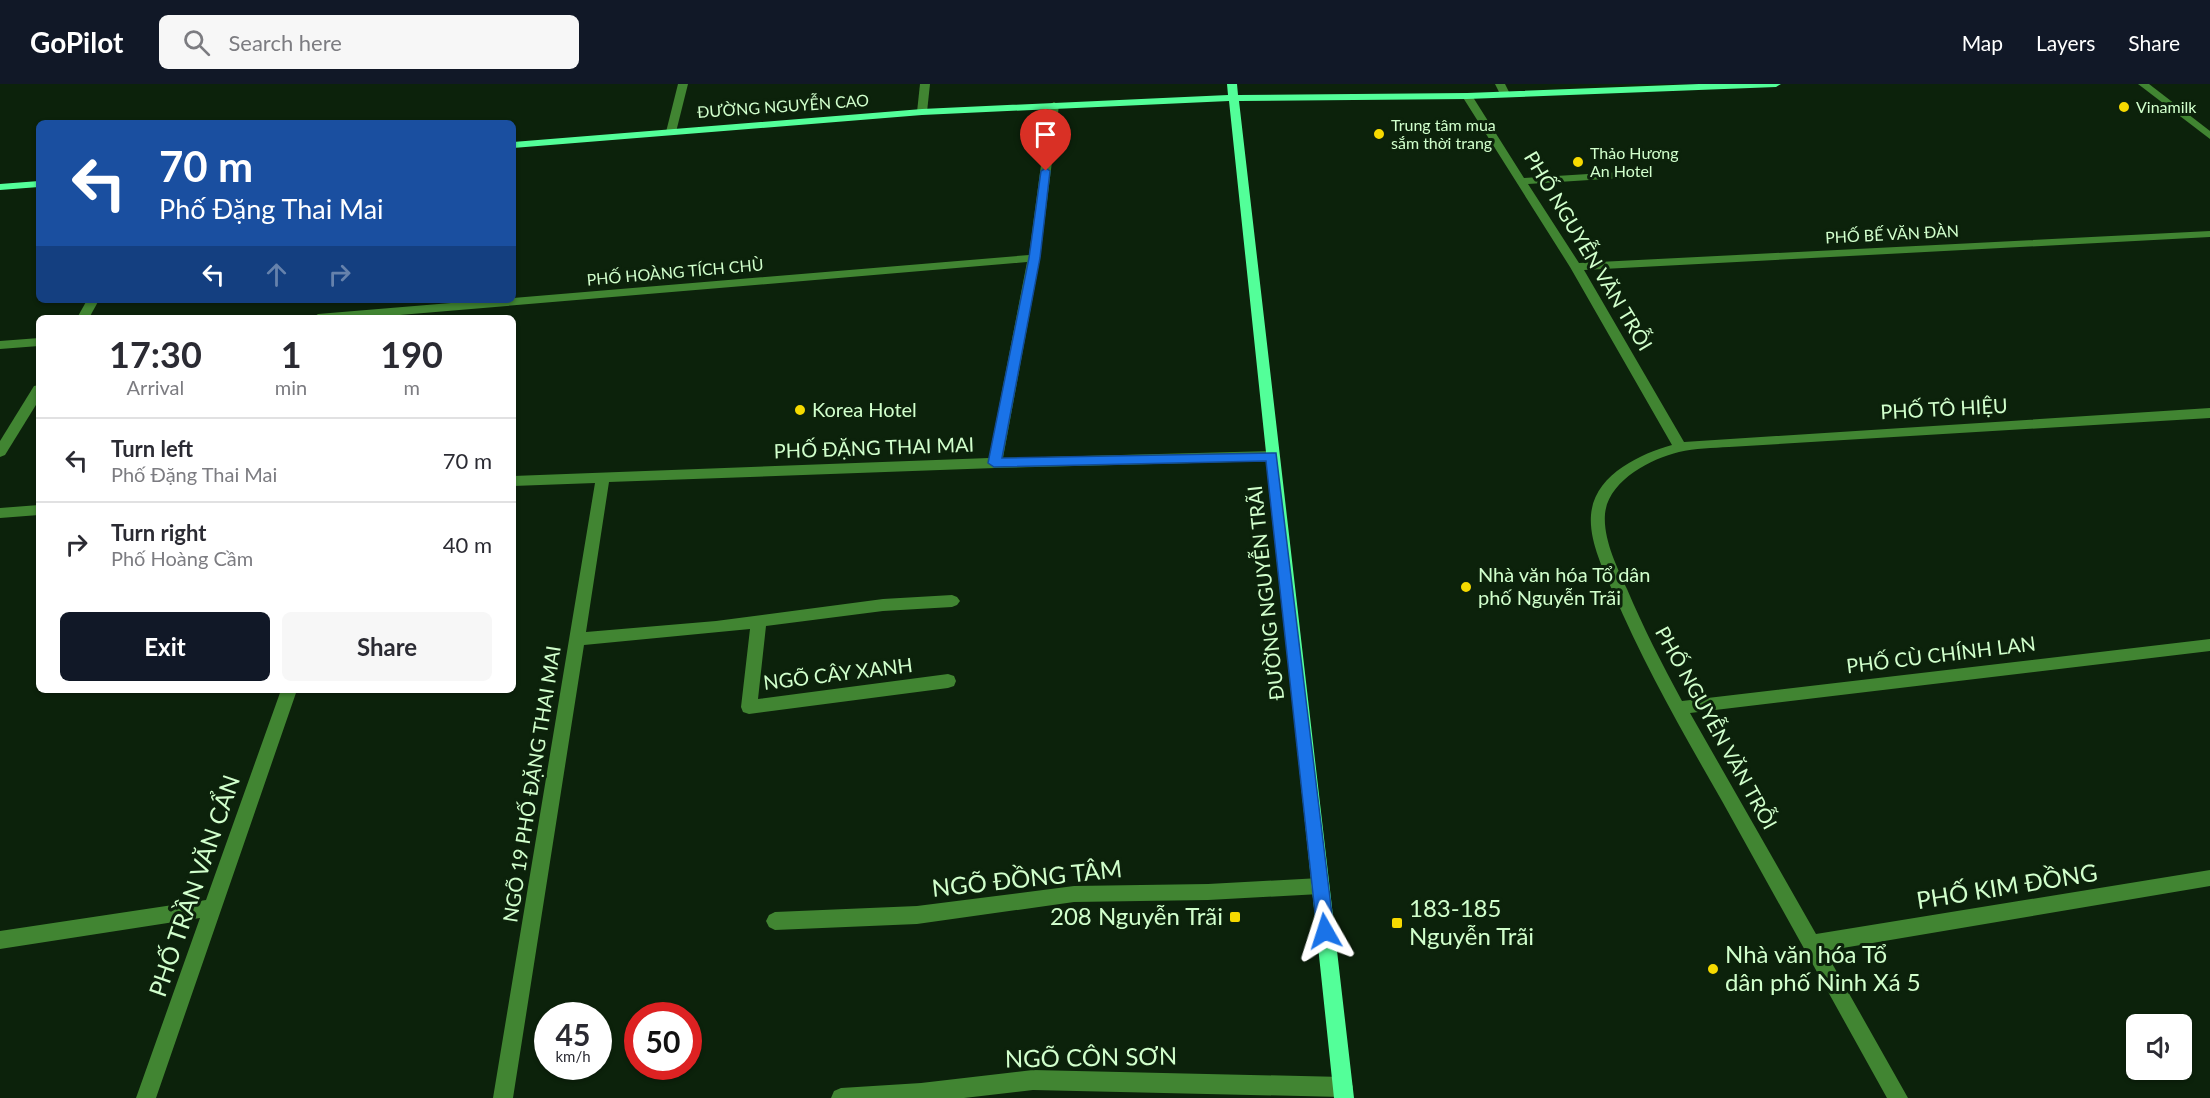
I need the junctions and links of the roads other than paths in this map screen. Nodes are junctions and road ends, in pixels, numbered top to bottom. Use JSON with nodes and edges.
{"nodes":[{"id":1,"x":684,"y":84,"type":"edge"},
{"id":2,"x":925,"y":84,"type":"edge"},
{"id":3,"x":1776,"y":84,"type":"edge"},
{"id":4,"x":2143,"y":84,"type":"edge"},
{"id":5,"x":1502,"y":89,"type":"edge"},
{"id":6,"x":1232,"y":91,"type":"edge"},
{"id":7,"x":1467,"y":96,"type":"junction"},
{"id":8,"x":1054,"y":105,"type":"junction"},
{"id":9,"x":922,"y":112,"type":"junction"},
{"id":10,"x":671,"y":132,"type":"junction"},
{"id":11,"x":2210,"y":136,"type":"edge"},
{"id":12,"x":516,"y":145,"type":"edge"},
{"id":13,"x":1620,"y":175,"type":"dead end"},
{"id":14,"x":1521,"y":181,"type":"junction"},
{"id":15,"x":36,"y":184,"type":"edge"},
{"id":16,"x":0,"y":187,"type":"edge"},
{"id":17,"x":2210,"y":234,"type":"edge"},
{"id":18,"x":1034,"y":258,"type":"junction"},
{"id":19,"x":1576,"y":267,"type":"junction"},
{"id":20,"x":516,"y":301,"type":"edge"},
{"id":21,"x":497,"y":303,"type":"edge"},
{"id":22,"x":354,"y":315,"type":"edge"},
{"id":23,"x":36,"y":342,"type":"edge"},
{"id":24,"x":0,"y":345,"type":"edge"},
{"id":25,"x":36,"y":394,"type":"edge"},
{"id":26,"x":2210,"y":413,"type":"edge"},
{"id":27,"x":1680,"y":447,"type":"junction"},
{"id":28,"x":0,"y":452,"type":"edge"},
{"id":29,"x":1272,"y":456,"type":"junction"},
{"id":30,"x":994,"y":463,"type":"junction"},
{"id":31,"x":603,"y":476,"type":"junction"},
{"id":32,"x":516,"y":481,"type":"edge"},
{"id":33,"x":36,"y":510,"type":"edge"},
{"id":34,"x":0,"y":513,"type":"edge"},
{"id":35,"x":952,"y":601,"type":"dead end"},
{"id":36,"x":759,"y":621,"type":"junction"},
{"id":37,"x":576,"y":639,"type":"junction"},
{"id":38,"x":2210,"y":645,"type":"edge"},
{"id":39,"x":948,"y":681,"type":"dead end"},
{"id":40,"x":288,"y":693,"type":"edge"},
{"id":41,"x":1678,"y":708,"type":"junction"},
{"id":42,"x":2210,"y":878,"type":"edge"},
{"id":43,"x":1320,"y":886,"type":"junction"},
{"id":44,"x":212,"y":908,"type":"junction"},
{"id":45,"x":775,"y":921,"type":"dead end"},
{"id":46,"x":0,"y":940,"type":"edge"},
{"id":47,"x":1812,"y":944,"type":"junction"},
{"id":48,"x":1343,"y":1093,"type":"edge"},
{"id":49,"x":146,"y":1098,"type":"edge"},
{"id":50,"x":502,"y":1098,"type":"edge"},
{"id":51,"x":841,"y":1098,"type":"edge"},
{"id":52,"x":1898,"y":1098,"type":"edge"}],
"edges":[{"from":1,"to":10,"type":"street"},
{"from":2,"to":9,"type":"street"},
{"from":3,"to":5,"type":"main road","name":"ĐƯỜNG NGUYỄN CAO"},
{"from":4,"to":11,"type":"street"},
{"from":5,"to":7,"type":"main road","name":"ĐƯỜNG NGUYỄN CAO"},
{"from":6,"to":7,"type":"main road","name":"ĐƯỜNG NGUYỄN CAO"},
{"from":6,"to":8,"type":"main road","name":"ĐƯỜNG NGUYỄN CAO"},
{"from":6,"to":29,"type":"main road","name":"ĐƯỜNG NGUYỄN TRÃI"},
{"from":7,"to":14,"type":"street","name":"PHỐ NGUYỄN VĂN TRỖI"},
{"from":8,"to":9,"type":"main road","name":"ĐƯỜNG NGUYỄN CAO"},
{"from":8,"to":18,"type":"street"},
{"from":9,"to":10,"type":"main road","name":"ĐƯỜNG NGUYỄN CAO"},
{"from":10,"to":12,"type":"main road","name":"ĐƯỜNG NGUYỄN CAO"},
{"from":13,"to":14,"type":"street"},
{"from":14,"to":19,"type":"street","name":"PHỐ NGUYỄN VĂN TRỖI"},
{"from":15,"to":16,"type":"main road"},
{"from":17,"to":19,"type":"street","name":"PHỐ BẾ VĂN ĐÀN"},
{"from":18,"to":20,"type":"street","name":"PHỐ HOÀNG TÍCH CHÙ"},
{"from":18,"to":30,"type":"street"},
{"from":19,"to":27,"type":"street","name":"PHỐ NGUYỄN VĂN TRỖI"},
{"from":21,"to":22,"type":"street","name":"PHỐ HOÀNG TÍCH CHÙ"},
{"from":23,"to":24,"type":"street"},
{"from":25,"to":28,"type":"street"},
{"from":26,"to":27,"type":"street","name":"PHỐ TÔ HIỆU"},
{"from":27,"to":41,"type":"street","name":"PHỐ NGUYỄN VĂN TRỖI"},
{"from":29,"to":30,"type":"street","name":"PHỐ ĐẶNG THAI MAI"},
{"from":29,"to":43,"type":"main road","name":"ĐƯỜNG NGUYỄN TRÃI"},
{"from":30,"to":31,"type":"street","name":"PHỐ ĐẶNG THAI MAI"},
{"from":31,"to":32,"type":"street","name":"PHỐ ĐẶNG THAI MAI"},
{"from":31,"to":37,"type":"street","name":"NGÕ 19 PHỐ ĐẶNG THAI MAI"},
{"from":33,"to":34,"type":"street"},
{"from":35,"to":36,"type":"street"},
{"from":36,"to":37,"type":"street"},
{"from":36,"to":39,"type":"street","name":"NGÕ CÂY XANH"},
{"from":37,"to":50,"type":"street","name":"NGÕ 19 PHỐ ĐẶNG THAI MAI"},
{"from":38,"to":41,"type":"street","name":"PHỐ CÙ CHÍNH LAN"},
{"from":40,"to":44,"type":"street","name":"PHỐ TRẦN VĂN CẨN"},
{"from":41,"to":47,"type":"street","name":"PHỐ NGUYỄN VĂN TRỖI"},
{"from":42,"to":47,"type":"street","name":"PHỐ KIM ĐỒNG"},
{"from":43,"to":45,"type":"street","name":"NGÕ ĐỒNG TÂM"},
{"from":43,"to":48,"type":"main road","name":"ĐƯỜNG NGUYỄN TRÃI"},
{"from":44,"to":46,"type":"street"},
{"from":44,"to":49,"type":"street","name":"PHỐ TRẦN VĂN CẨN"},
{"from":47,"to":52,"type":"street","name":"PHỐ NGUYỄN VĂN TRỖI"},
{"from":48,"to":51,"type":"street","name":"NGÕ CÔN SƠN"}]}
